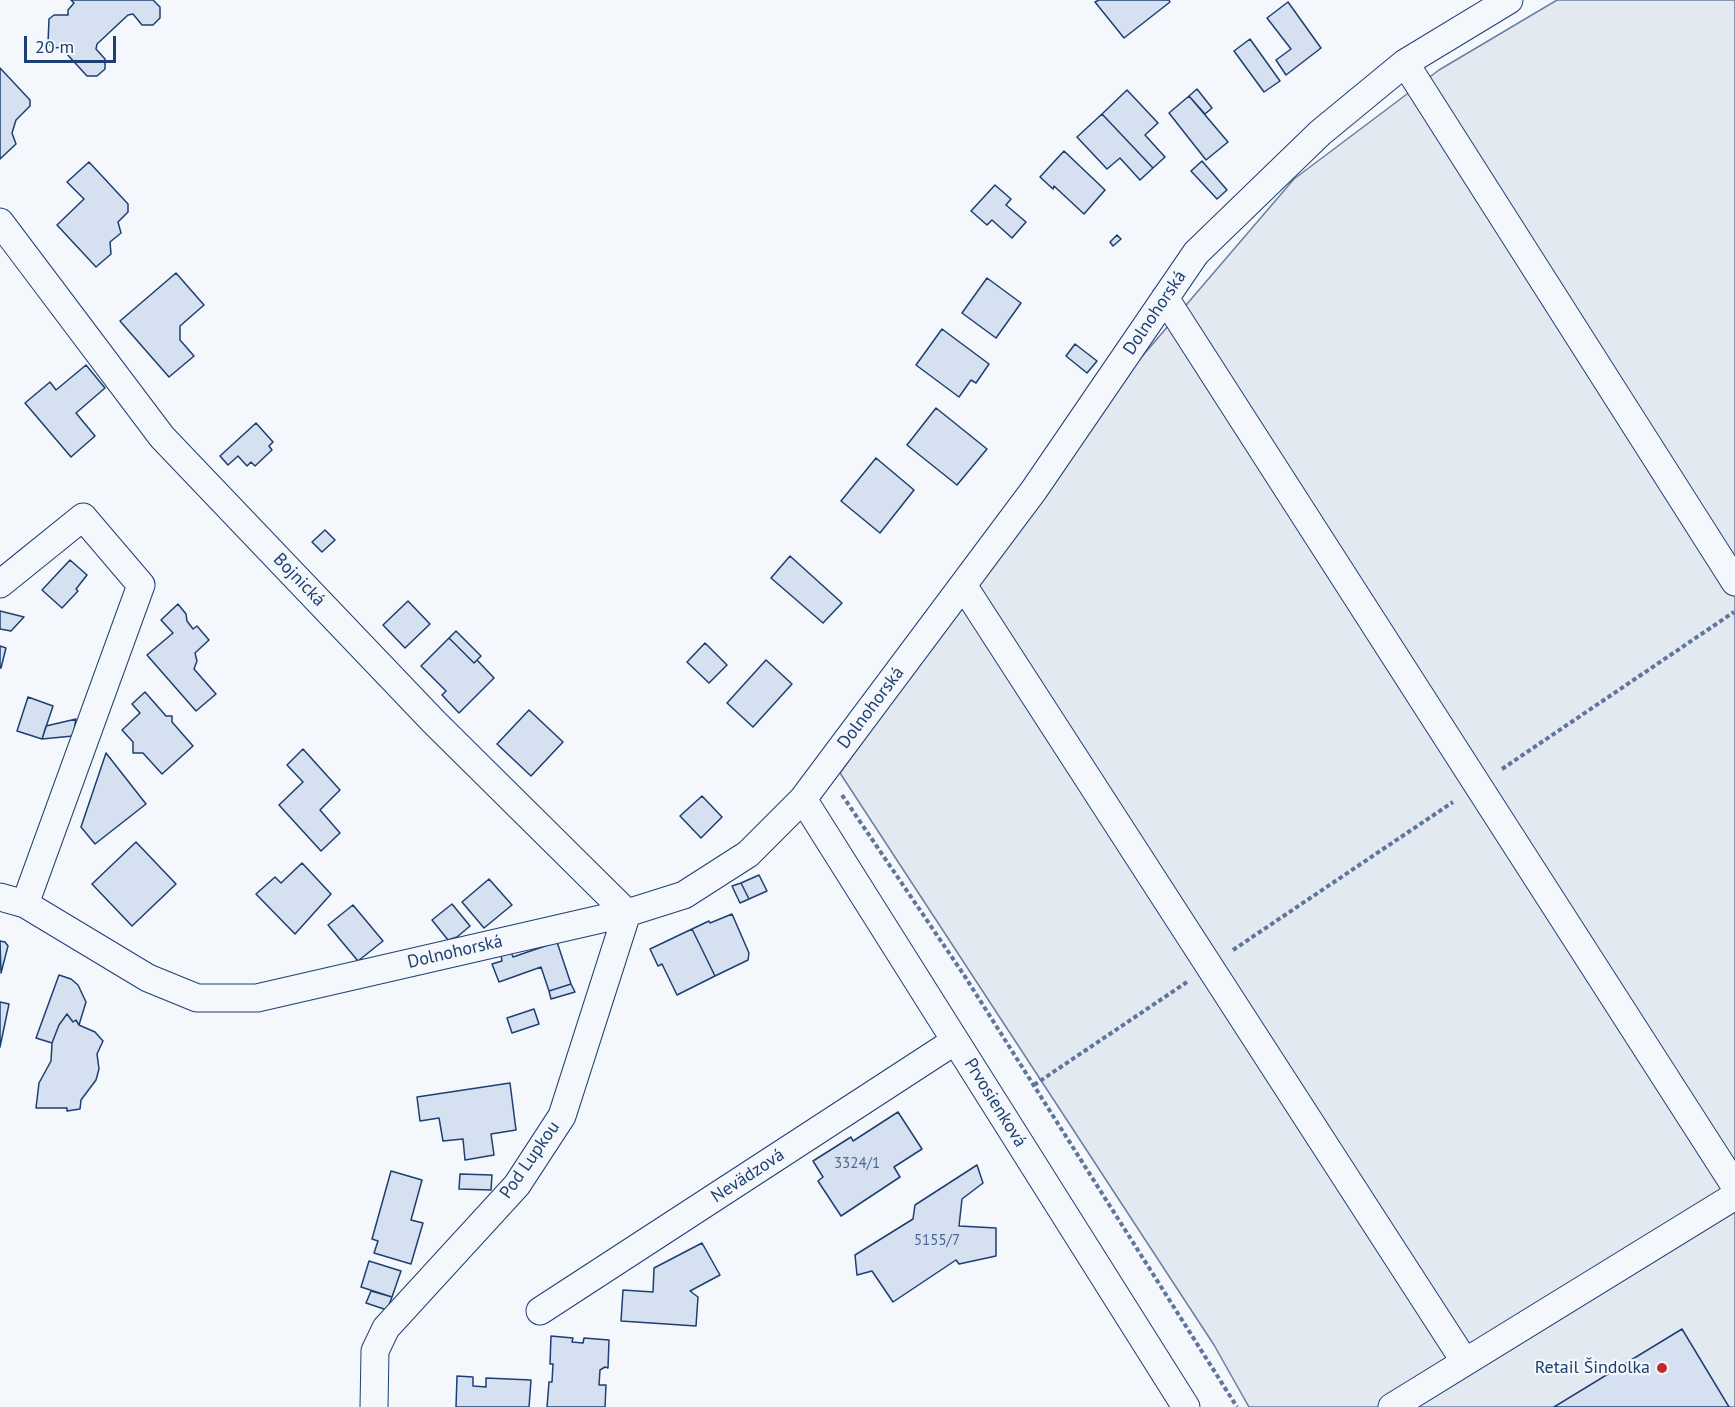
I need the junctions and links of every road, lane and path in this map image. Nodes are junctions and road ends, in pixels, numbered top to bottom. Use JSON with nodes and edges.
{"nodes":[{"id":1,"x":1509,"y":0,"type":"edge"},
{"id":2,"x":1405,"y":63,"type":"junction"},
{"id":3,"x":0,"y":222,"type":"edge"},
{"id":4,"x":1165,"y":298,"type":"junction"},
{"id":5,"x":1735,"y":582,"type":"edge"},
{"id":6,"x":0,"y":584,"type":"edge"},
{"id":7,"x":963,"y":585,"type":"junction"},
{"id":8,"x":1735,"y":611,"type":"edge"},
{"id":9,"x":825,"y":770,"type":"junction"},
{"id":10,"x":1478,"y":785,"type":"junction"},
{"id":11,"x":803,"y":799,"type":"junction"},
{"id":12,"x":13,"y":901,"type":"edge"},
{"id":13,"x":627,"y":913,"type":"junction"},
{"id":14,"x":1210,"y":967,"type":"junction"},
{"id":15,"x":956,"y":1041,"type":"junction"},
{"id":16,"x":1034,"y":1085,"type":"junction"},
{"id":17,"x":1735,"y":1186,"type":"edge"},
{"id":18,"x":1735,"y":1196,"type":"edge"},
{"id":19,"x":540,"y":1311,"type":"dead end"},
{"id":20,"x":1465,"y":1362,"type":"junction"},
{"id":21,"x":374,"y":1407,"type":"edge"},
{"id":22,"x":1186,"y":1407,"type":"edge"},
{"id":23,"x":1237,"y":1407,"type":"edge"},
{"id":24,"x":1392,"y":1407,"type":"edge"}],
"edges":[{"from":1,"to":2,"type":"street","name":"Dolnohorská"},
{"from":2,"to":4,"type":"street","name":"Dolnohorská"},
{"from":2,"to":5,"type":"street"},
{"from":3,"to":13,"type":"street","name":"Bojnická"},
{"from":4,"to":7,"type":"street","name":"Dolnohorská"},
{"from":4,"to":10,"type":"street"},
{"from":6,"to":12,"type":"street","name":"Dolnohorská"},
{"from":7,"to":9,"type":"street","name":"Dolnohorská"},
{"from":7,"to":14,"type":"street"},
{"from":8,"to":10,"type":"path"},
{"from":9,"to":11,"type":"street","name":"Dolnohorská"},
{"from":9,"to":16,"type":"path"},
{"from":10,"to":14,"type":"path"},
{"from":10,"to":17,"type":"street"},
{"from":11,"to":13,"type":"street","name":"Dolnohorská"},
{"from":11,"to":15,"type":"street","name":"Prvosienková"},
{"from":12,"to":13,"type":"street","name":"Dolnohorská"},
{"from":13,"to":21,"type":"street","name":"Pod Lupkou"},
{"from":14,"to":16,"type":"path"},
{"from":14,"to":20,"type":"street"},
{"from":15,"to":19,"type":"street","name":"Nevädzová"},
{"from":15,"to":22,"type":"street","name":"Prvosienková"},
{"from":16,"to":23,"type":"path"},
{"from":18,"to":20,"type":"street"},
{"from":20,"to":24,"type":"street"}]}
